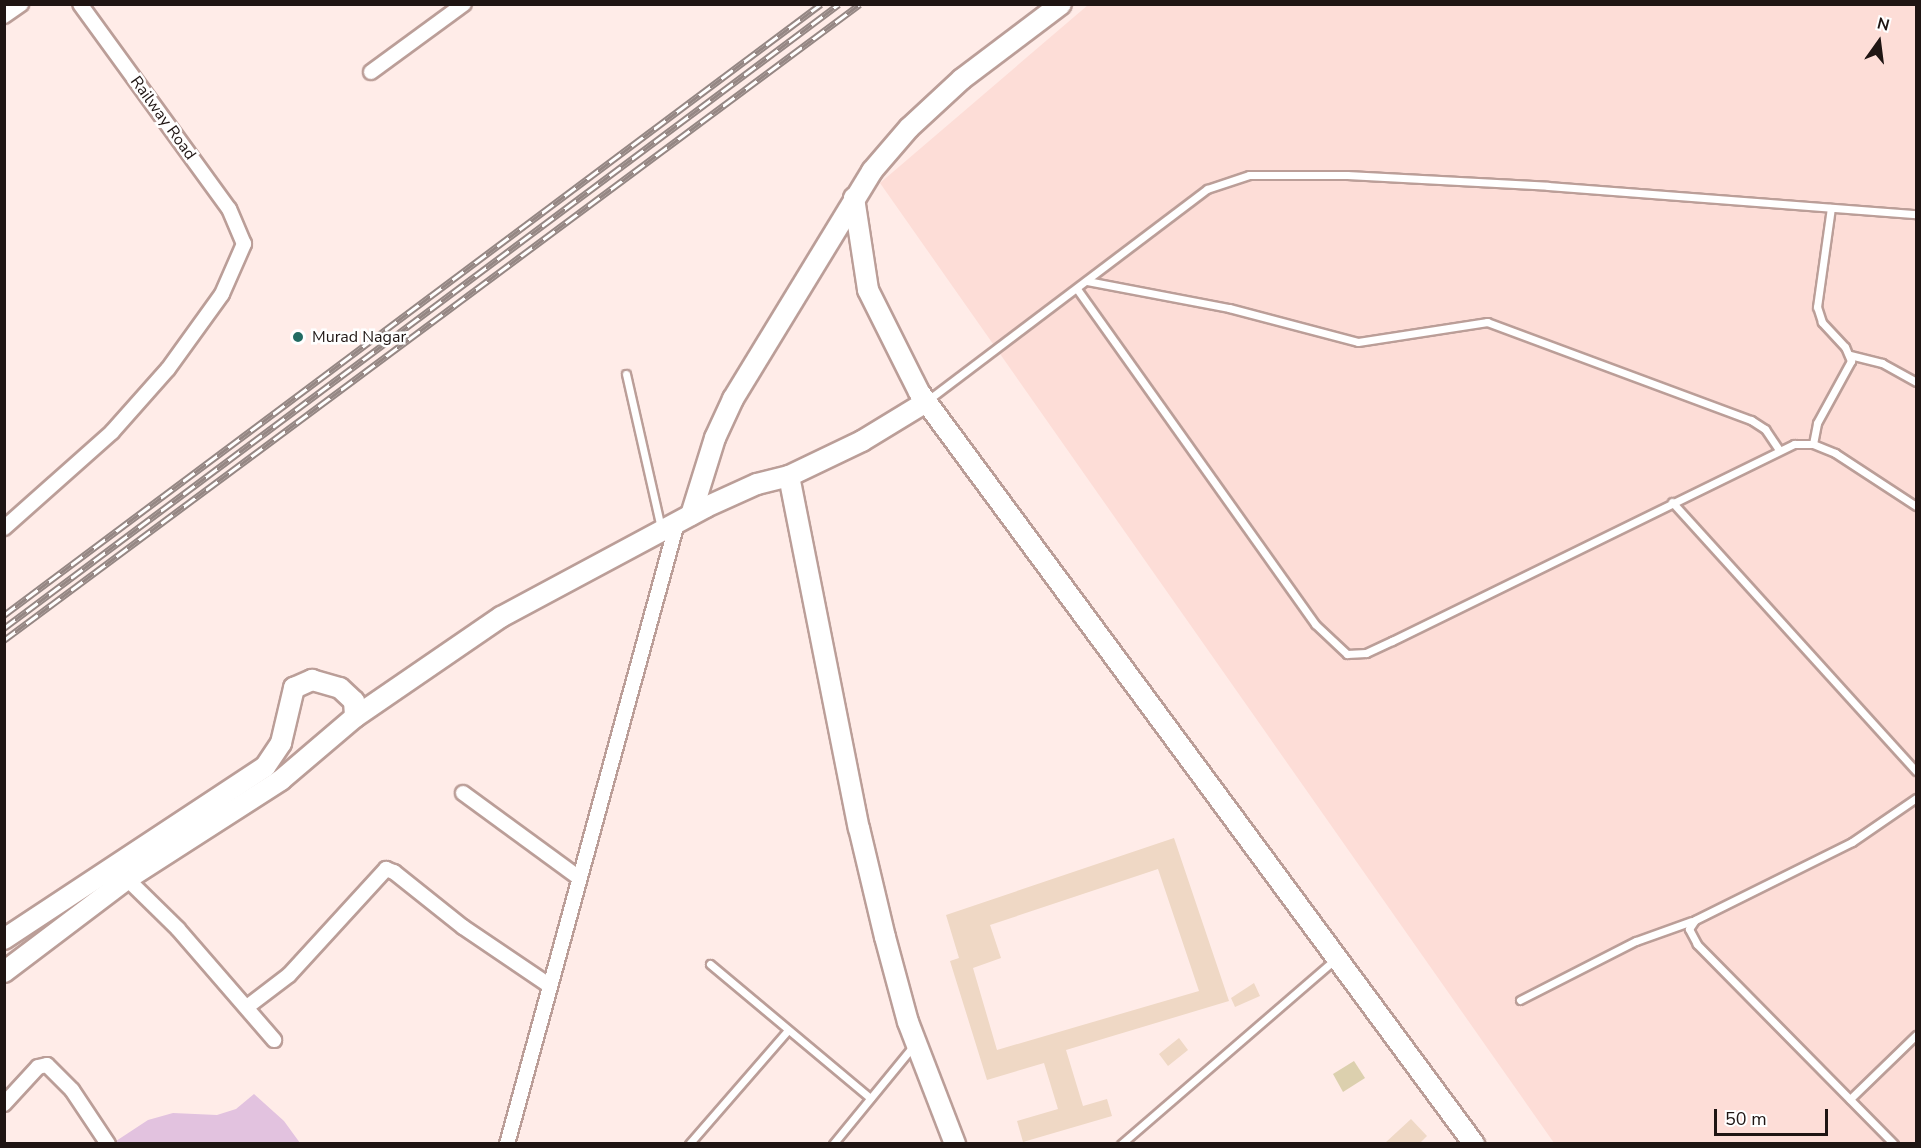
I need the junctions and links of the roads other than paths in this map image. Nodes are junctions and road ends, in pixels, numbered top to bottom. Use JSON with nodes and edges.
{"nodes":[{"id":1,"x":21,"y":4,"type":"edge"},
{"id":2,"x":80,"y":4,"type":"edge"},
{"id":3,"x":1061,"y":4,"type":"edge"},
{"id":4,"x":455,"y":7,"type":"edge"},
{"id":5,"x":4,"y":16,"type":"edge"},
{"id":6,"x":370,"y":72,"type":"dead end"},
{"id":7,"x":854,"y":198,"type":"junction"},
{"id":8,"x":1831,"y":208,"type":"junction"},
{"id":9,"x":1917,"y":214,"type":"edge"},
{"id":10,"x":1087,"y":281,"type":"junction"},
{"id":11,"x":1077,"y":289,"type":"junction"},
{"id":12,"x":1850,"y":355,"type":"junction"},
{"id":13,"x":626,"y":374,"type":"dead end"},
{"id":14,"x":1917,"y":382,"type":"edge"},
{"id":15,"x":926,"y":402,"type":"junction"},
{"id":16,"x":1814,"y":444,"type":"junction"},
{"id":17,"x":1779,"y":450,"type":"junction"},
{"id":18,"x":789,"y":476,"type":"junction"},
{"id":19,"x":1672,"y":502,"type":"junction"},
{"id":20,"x":1917,"y":506,"type":"edge"},
{"id":21,"x":677,"y":523,"type":"junction"},
{"id":22,"x":4,"y":528,"type":"edge"},
{"id":23,"x":355,"y":717,"type":"junction"},
{"id":24,"x":1917,"y":771,"type":"edge"},
{"id":25,"x":463,"y":793,"type":"dead end"},
{"id":26,"x":1917,"y":798,"type":"edge"},
{"id":27,"x":579,"y":878,"type":"junction"},
{"id":28,"x":121,"y":884,"type":"junction"},
{"id":29,"x":1695,"y":920,"type":"junction"},
{"id":30,"x":4,"y":939,"type":"edge"},
{"id":31,"x":1336,"y":957,"type":"junction"},
{"id":32,"x":710,"y":964,"type":"dead end"},
{"id":33,"x":4,"y":972,"type":"edge"},
{"id":34,"x":550,"y":986,"type":"junction"},
{"id":35,"x":1520,"y":1000,"type":"dead end"},
{"id":36,"x":248,"y":1007,"type":"junction"},
{"id":37,"x":788,"y":1030,"type":"junction"},
{"id":38,"x":1917,"y":1035,"type":"edge"},
{"id":39,"x":274,"y":1040,"type":"dead end"},
{"id":40,"x":915,"y":1043,"type":"junction"},
{"id":41,"x":870,"y":1098,"type":"junction"},
{"id":42,"x":1850,"y":1099,"type":"junction"},
{"id":43,"x":4,"y":1104,"type":"edge"},
{"id":44,"x":108,"y":1143,"type":"edge"},
{"id":45,"x":507,"y":1143,"type":"edge"},
{"id":46,"x":689,"y":1143,"type":"edge"},
{"id":47,"x":833,"y":1143,"type":"edge"},
{"id":48,"x":956,"y":1143,"type":"edge"},
{"id":49,"x":1121,"y":1143,"type":"edge"},
{"id":50,"x":1474,"y":1143,"type":"edge"},
{"id":51,"x":1894,"y":1143,"type":"edge"}],
"edges":[{"from":1,"to":5,"type":"street"},
{"from":2,"to":22,"type":"street","name":"Railway Road"},
{"from":3,"to":7,"type":"street"},
{"from":4,"to":6,"type":"street"},
{"from":7,"to":15,"type":"street"},
{"from":7,"to":21,"type":"street"},
{"from":8,"to":9,"type":"lane"},
{"from":8,"to":10,"type":"lane"},
{"from":8,"to":12,"type":"lane"},
{"from":10,"to":11,"type":"lane"},
{"from":10,"to":17,"type":"lane"},
{"from":11,"to":15,"type":"lane"},
{"from":11,"to":19,"type":"lane"},
{"from":12,"to":14,"type":"lane"},
{"from":12,"to":16,"type":"lane"},
{"from":13,"to":21,"type":"lane"},
{"from":15,"to":18,"type":"street"},
{"from":15,"to":31,"type":"street"},
{"from":16,"to":17,"type":"lane"},
{"from":16,"to":20,"type":"lane"},
{"from":17,"to":19,"type":"lane"},
{"from":18,"to":21,"type":"street"},
{"from":18,"to":40,"type":"street"},
{"from":19,"to":24,"type":"lane"},
{"from":21,"to":23,"type":"street"},
{"from":21,"to":27,"type":"street"},
{"from":23,"to":28,"type":"street"},
{"from":23,"to":30,"type":"street"},
{"from":25,"to":27,"type":"street"},
{"from":26,"to":29,"type":"lane"},
{"from":27,"to":34,"type":"street"},
{"from":28,"to":33,"type":"street"},
{"from":28,"to":36,"type":"street"},
{"from":29,"to":35,"type":"lane"},
{"from":29,"to":42,"type":"lane"},
{"from":31,"to":49,"type":"lane"},
{"from":31,"to":50,"type":"street"},
{"from":32,"to":37,"type":"lane"},
{"from":34,"to":36,"type":"street"},
{"from":34,"to":45,"type":"street"},
{"from":36,"to":39,"type":"street"},
{"from":37,"to":41,"type":"lane"},
{"from":37,"to":46,"type":"lane"},
{"from":38,"to":42,"type":"lane"},
{"from":40,"to":41,"type":"lane"},
{"from":40,"to":48,"type":"street"},
{"from":41,"to":47,"type":"lane"},
{"from":42,"to":51,"type":"lane"},
{"from":43,"to":44,"type":"street"}]}
